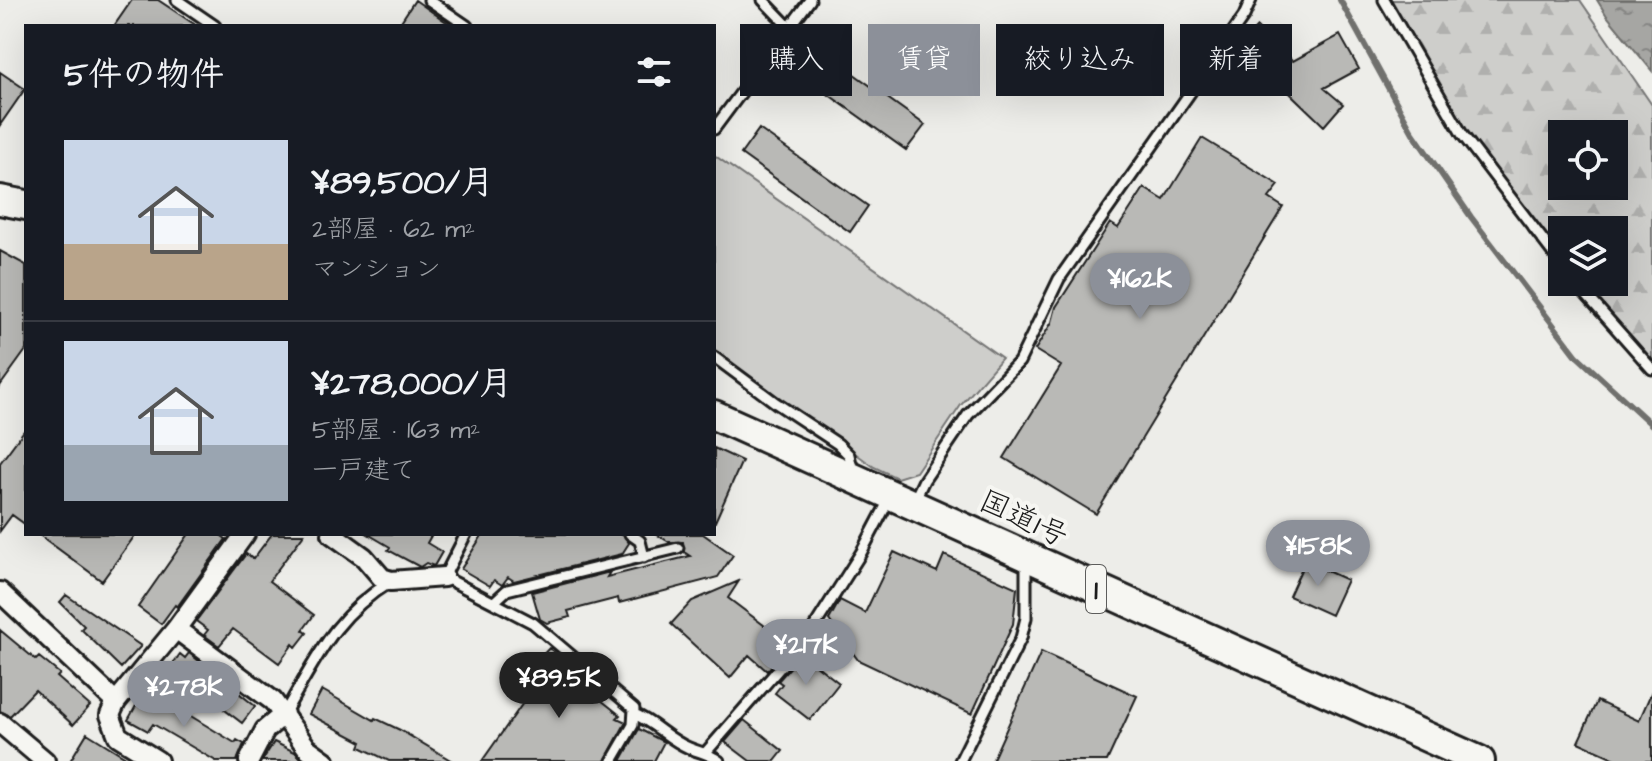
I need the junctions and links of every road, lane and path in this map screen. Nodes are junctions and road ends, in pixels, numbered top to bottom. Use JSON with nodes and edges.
{"nodes":[{"id":1,"x":177,"y":0,"type":"edge"},
{"id":2,"x":429,"y":0,"type":"edge"},
{"id":3,"x":763,"y":0,"type":"edge"},
{"id":4,"x":810,"y":0,"type":"edge"},
{"id":5,"x":1251,"y":0,"type":"edge"},
{"id":6,"x":1384,"y":0,"type":"edge"},
{"id":7,"x":212,"y":24,"type":"edge"},
{"id":8,"x":464,"y":24,"type":"edge"},
{"id":9,"x":786,"y":24,"type":"edge"},
{"id":10,"x":790,"y":24,"type":"edge"},
{"id":11,"x":740,"y":93,"type":"edge"},
{"id":12,"x":716,"y":126,"type":"edge"},
{"id":13,"x":0,"y":200,"type":"edge"},
{"id":14,"x":24,"y":205,"type":"edge"},
{"id":15,"x":1548,"y":247,"type":"edge"},
{"id":16,"x":1587,"y":296,"type":"edge"},
{"id":17,"x":716,"y":358,"type":"edge"},
{"id":18,"x":1652,"y":369,"type":"edge"},
{"id":19,"x":716,"y":416,"type":"edge"},
{"id":20,"x":854,"y":477,"type":"junction"},
{"id":21,"x":903,"y":498,"type":"junction"},
{"id":22,"x":244,"y":536,"type":"edge"},
{"id":23,"x":335,"y":536,"type":"edge"},
{"id":24,"x":465,"y":536,"type":"edge"},
{"id":25,"x":633,"y":536,"type":"edge"},
{"id":26,"x":678,"y":548,"type":"dead end"},
{"id":27,"x":644,"y":557,"type":"junction"},
{"id":28,"x":1026,"y":558,"type":"junction"},
{"id":29,"x":444,"y":577,"type":"junction"},
{"id":30,"x":391,"y":581,"type":"junction"},
{"id":31,"x":0,"y":592,"type":"edge"},
{"id":32,"x":494,"y":602,"type":"junction"},
{"id":33,"x":176,"y":629,"type":"junction"},
{"id":34,"x":116,"y":702,"type":"junction"},
{"id":35,"x":284,"y":714,"type":"junction"},
{"id":36,"x":634,"y":714,"type":"junction"},
{"id":37,"x":0,"y":723,"type":"edge"},
{"id":38,"x":707,"y":751,"type":"junction"},
{"id":39,"x":45,"y":761,"type":"edge"},
{"id":40,"x":158,"y":761,"type":"edge"},
{"id":41,"x":249,"y":761,"type":"edge"},
{"id":42,"x":325,"y":761,"type":"edge"},
{"id":43,"x":612,"y":761,"type":"edge"},
{"id":44,"x":719,"y":761,"type":"edge"},
{"id":45,"x":960,"y":761,"type":"edge"},
{"id":46,"x":1480,"y":761,"type":"edge"}],
"edges":[{"from":1,"to":7,"type":"lane"},
{"from":2,"to":8,"type":"lane"},
{"from":3,"to":9,"type":"lane"},
{"from":4,"to":10,"type":"lane"},
{"from":5,"to":21,"type":"lane"},
{"from":6,"to":15,"type":"lane"},
{"from":11,"to":12,"type":"lane"},
{"from":13,"to":14,"type":"highway"},
{"from":16,"to":18,"type":"lane"},
{"from":17,"to":20,"type":"lane"},
{"from":19,"to":20,"type":"highway","name":"国道1号","number":"1"},
{"from":20,"to":21,"type":"highway","name":"国道1号","number":"1"},
{"from":21,"to":28,"type":"highway","name":"国道1号","number":"1"},
{"from":21,"to":38,"type":"lane"},
{"from":22,"to":33,"type":"street"},
{"from":23,"to":30,"type":"street"},
{"from":24,"to":29,"type":"lane"},
{"from":25,"to":27,"type":"lane"},
{"from":26,"to":27,"type":"lane"},
{"from":27,"to":32,"type":"lane"},
{"from":28,"to":45,"type":"lane"},
{"from":28,"to":46,"type":"highway","name":"国道1号","number":"1"},
{"from":29,"to":30,"type":"street"},
{"from":29,"to":32,"type":"lane"},
{"from":30,"to":35,"type":"lane"},
{"from":31,"to":34,"type":"street"},
{"from":32,"to":36,"type":"lane"},
{"from":33,"to":34,"type":"street"},
{"from":33,"to":35,"type":"street"},
{"from":34,"to":40,"type":"street"},
{"from":35,"to":41,"type":"street"},
{"from":35,"to":42,"type":"street"},
{"from":36,"to":38,"type":"lane"},
{"from":36,"to":43,"type":"lane"},
{"from":37,"to":39,"type":"street"},
{"from":38,"to":44,"type":"lane"}]}
